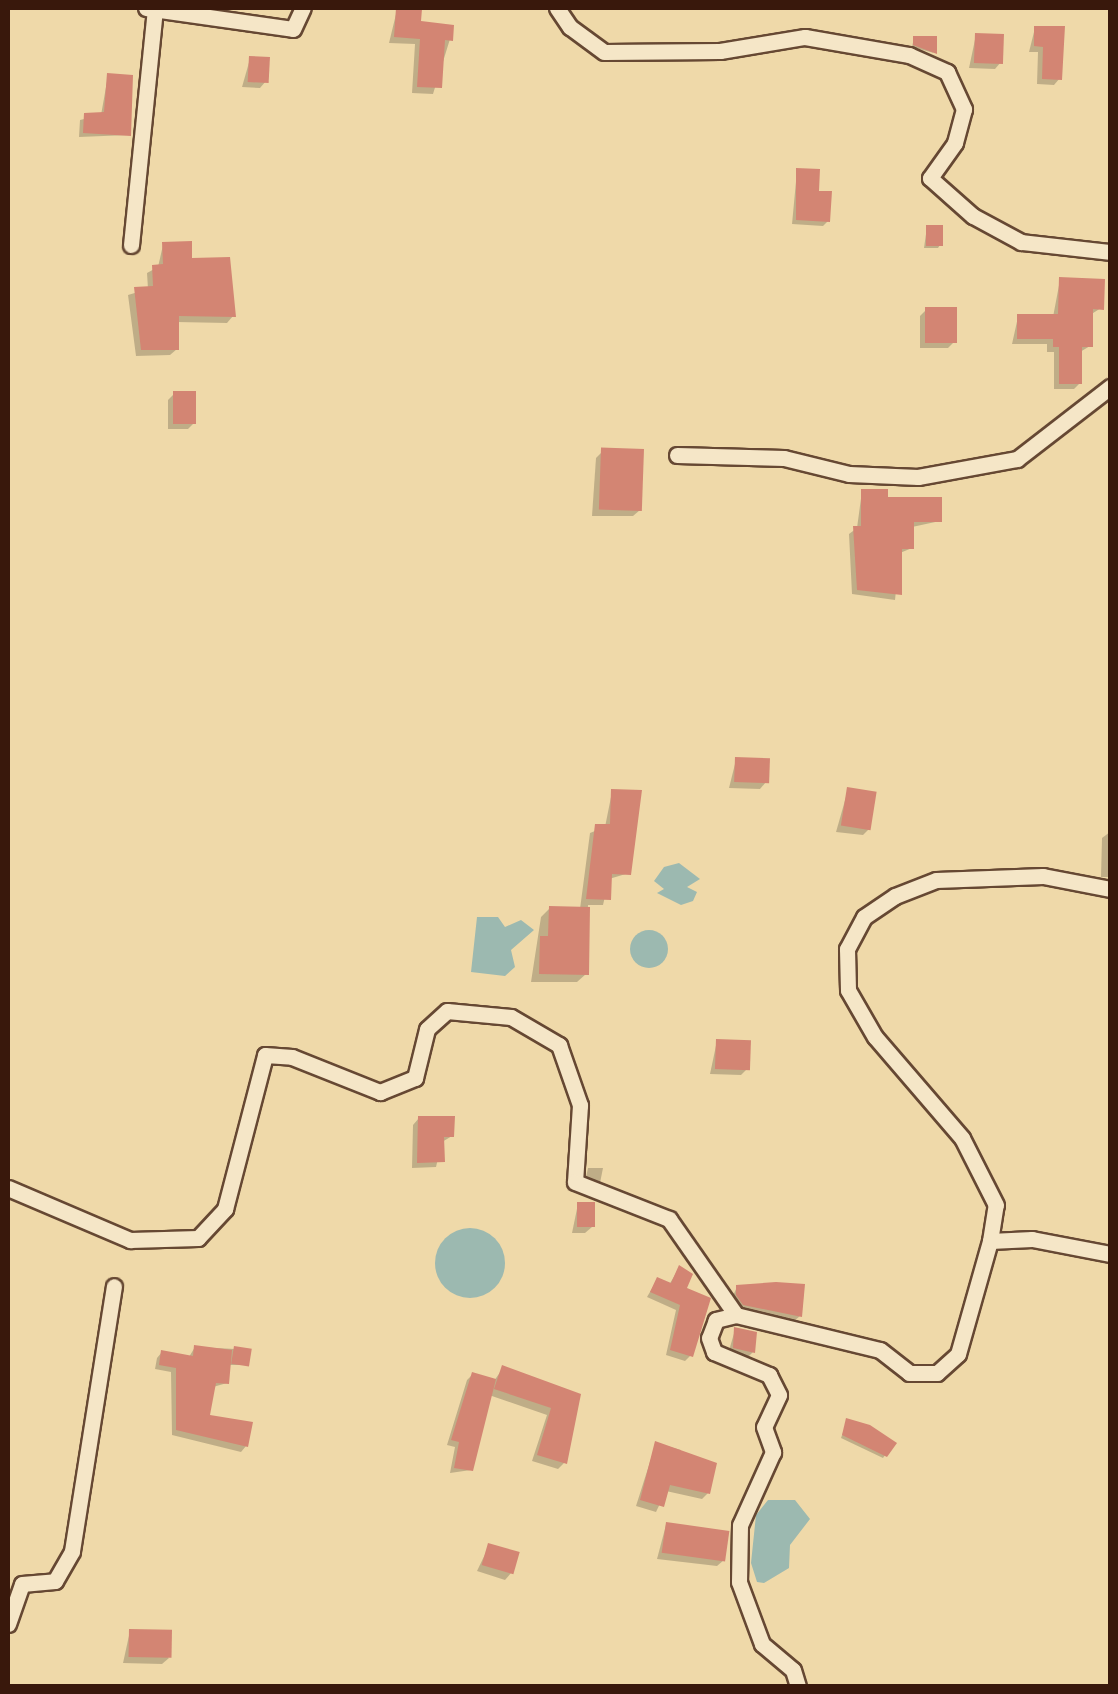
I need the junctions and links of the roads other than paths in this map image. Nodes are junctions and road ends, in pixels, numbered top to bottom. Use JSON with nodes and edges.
{"nodes":[{"id":1,"x":146,"y":8,"type":"edge"},
{"id":2,"x":155,"y":8,"type":"edge"},
{"id":3,"x":303,"y":8,"type":"edge"},
{"id":4,"x":557,"y":8,"type":"edge"},
{"id":5,"x":131,"y":246,"type":"dead end"},
{"id":6,"x":1110,"y":252,"type":"edge"},
{"id":7,"x":1110,"y":388,"type":"edge"},
{"id":8,"x":677,"y":455,"type":"dead end"},
{"id":9,"x":1110,"y":889,"type":"edge"},
{"id":10,"x":8,"y":1188,"type":"edge"},
{"id":11,"x":990,"y":1241,"type":"junction"},
{"id":12,"x":1110,"y":1254,"type":"edge"},
{"id":13,"x":114,"y":1286,"type":"dead end"},
{"id":14,"x":736,"y":1315,"type":"junction"},
{"id":15,"x":8,"y":1624,"type":"edge"},
{"id":16,"x":798,"y":1686,"type":"edge"}],
"edges":[{"from":1,"to":2,"type":"street"},
{"from":2,"to":3,"type":"street"},
{"from":2,"to":5,"type":"street"},
{"from":4,"to":6,"type":"street"},
{"from":7,"to":8,"type":"street"},
{"from":9,"to":11,"type":"street"},
{"from":10,"to":14,"type":"street"},
{"from":11,"to":12,"type":"street"},
{"from":11,"to":14,"type":"street"},
{"from":13,"to":15,"type":"street"},
{"from":14,"to":16,"type":"street"}]}
